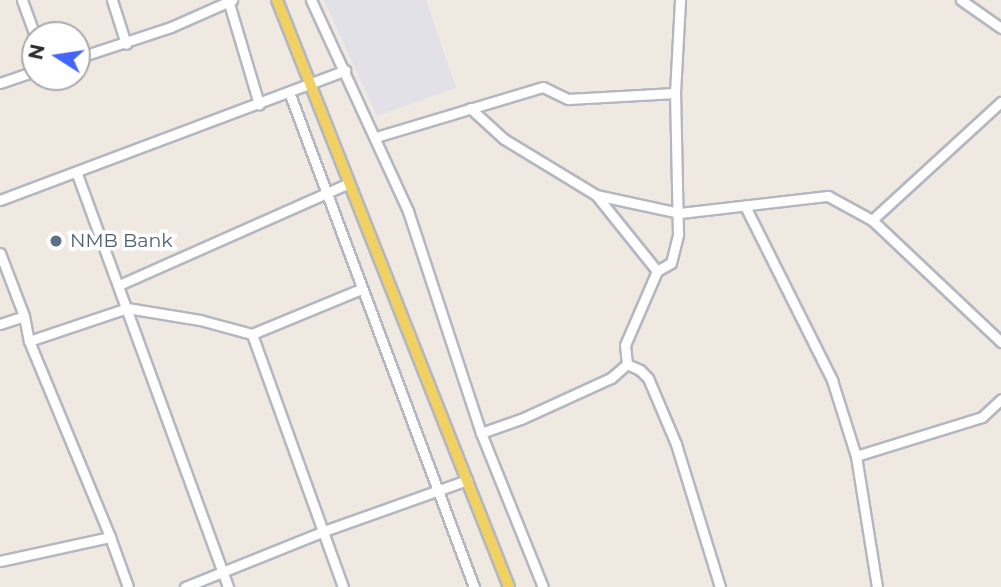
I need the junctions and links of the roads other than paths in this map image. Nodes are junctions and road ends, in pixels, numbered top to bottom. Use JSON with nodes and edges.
{"nodes":[{"id":1,"x":22,"y":0,"type":"edge"},
{"id":2,"x":112,"y":0,"type":"edge"},
{"id":3,"x":277,"y":0,"type":"edge"},
{"id":4,"x":312,"y":0,"type":"edge"},
{"id":5,"x":680,"y":0,"type":"edge"},
{"id":6,"x":961,"y":0,"type":"edge"},
{"id":7,"x":229,"y":1,"type":"edge"},
{"id":8,"x":30,"y":21,"type":"edge"},
{"id":9,"x":1001,"y":28,"type":"edge"},
{"id":10,"x":126,"y":44,"type":"junction"},
{"id":11,"x":91,"y":54,"type":"edge"},
{"id":12,"x":345,"y":70,"type":"junction"},
{"id":13,"x":21,"y":76,"type":"edge"},
{"id":14,"x":0,"y":83,"type":"edge"},
{"id":15,"x":310,"y":84,"type":"junction"},
{"id":16,"x":289,"y":92,"type":"junction"},
{"id":17,"x":675,"y":93,"type":"junction"},
{"id":18,"x":1001,"y":102,"type":"edge"},
{"id":19,"x":259,"y":104,"type":"junction"},
{"id":20,"x":470,"y":108,"type":"junction"},
{"id":21,"x":376,"y":137,"type":"junction"},
{"id":22,"x":77,"y":174,"type":"junction"},
{"id":23,"x":349,"y":183,"type":"junction"},
{"id":24,"x":325,"y":195,"type":"junction"},
{"id":25,"x":596,"y":195,"type":"junction"},
{"id":26,"x":0,"y":200,"type":"edge"},
{"id":27,"x":746,"y":206,"type":"junction"},
{"id":28,"x":680,"y":213,"type":"junction"},
{"id":29,"x":872,"y":220,"type":"junction"},
{"id":30,"x":0,"y":253,"type":"edge"},
{"id":31,"x":657,"y":271,"type":"junction"},
{"id":32,"x":119,"y":285,"type":"junction"},
{"id":33,"x":361,"y":289,"type":"junction"},
{"id":34,"x":127,"y":308,"type":"junction"},
{"id":35,"x":24,"y":316,"type":"junction"},
{"id":36,"x":0,"y":324,"type":"edge"},
{"id":37,"x":252,"y":334,"type":"junction"},
{"id":38,"x":29,"y":341,"type":"junction"},
{"id":39,"x":1001,"y":342,"type":"edge"},
{"id":40,"x":627,"y":364,"type":"junction"},
{"id":41,"x":1001,"y":399,"type":"edge"},
{"id":42,"x":481,"y":433,"type":"junction"},
{"id":43,"x":856,"y":456,"type":"junction"},
{"id":44,"x":467,"y":480,"type":"junction"},
{"id":45,"x":440,"y":490,"type":"junction"},
{"id":46,"x":324,"y":531,"type":"junction"},
{"id":47,"x":110,"y":537,"type":"junction"},
{"id":48,"x":0,"y":561,"type":"edge"},
{"id":49,"x":223,"y":574,"type":"junction"},
{"id":50,"x":128,"y":587,"type":"edge"},
{"id":51,"x":185,"y":587,"type":"edge"},
{"id":52,"x":228,"y":587,"type":"edge"},
{"id":53,"x":343,"y":587,"type":"edge"},
{"id":54,"x":474,"y":587,"type":"edge"},
{"id":55,"x":509,"y":587,"type":"edge"},
{"id":56,"x":543,"y":587,"type":"edge"},
{"id":57,"x":720,"y":587,"type":"edge"},
{"id":58,"x":877,"y":587,"type":"edge"}],
"edges":[{"from":1,"to":8,"type":"street"},
{"from":2,"to":10,"type":"street"},
{"from":3,"to":15,"type":"main road"},
{"from":4,"to":12,"type":"street"},
{"from":5,"to":17,"type":"street"},
{"from":6,"to":9,"type":"street"},
{"from":7,"to":10,"type":"street"},
{"from":7,"to":19,"type":"street"},
{"from":10,"to":11,"type":"street"},
{"from":12,"to":15,"type":"street"},
{"from":12,"to":21,"type":"street"},
{"from":13,"to":14,"type":"street"},
{"from":15,"to":16,"type":"street"},
{"from":15,"to":23,"type":"main road"},
{"from":16,"to":19,"type":"street"},
{"from":16,"to":24,"type":"street"},
{"from":17,"to":20,"type":"street"},
{"from":17,"to":28,"type":"street"},
{"from":18,"to":29,"type":"street"},
{"from":19,"to":22,"type":"street"},
{"from":20,"to":21,"type":"street"},
{"from":20,"to":25,"type":"street"},
{"from":21,"to":42,"type":"street"},
{"from":22,"to":26,"type":"street"},
{"from":22,"to":32,"type":"street"},
{"from":23,"to":24,"type":"street"},
{"from":23,"to":44,"type":"main road"},
{"from":24,"to":32,"type":"street"},
{"from":24,"to":33,"type":"street"},
{"from":25,"to":28,"type":"street"},
{"from":25,"to":31,"type":"street"},
{"from":27,"to":28,"type":"street"},
{"from":27,"to":29,"type":"street"},
{"from":27,"to":43,"type":"street"},
{"from":28,"to":31,"type":"street"},
{"from":29,"to":39,"type":"street"},
{"from":30,"to":35,"type":"street"},
{"from":31,"to":40,"type":"street"},
{"from":32,"to":34,"type":"street"},
{"from":33,"to":37,"type":"street"},
{"from":33,"to":45,"type":"street"},
{"from":34,"to":37,"type":"street"},
{"from":34,"to":38,"type":"street"},
{"from":34,"to":49,"type":"street"},
{"from":35,"to":36,"type":"street"},
{"from":35,"to":38,"type":"street"},
{"from":37,"to":46,"type":"street"},
{"from":38,"to":47,"type":"street"},
{"from":40,"to":42,"type":"street"},
{"from":40,"to":57,"type":"street"},
{"from":41,"to":43,"type":"street"},
{"from":42,"to":56,"type":"street"},
{"from":43,"to":58,"type":"street"},
{"from":44,"to":45,"type":"street"},
{"from":44,"to":55,"type":"main road"},
{"from":45,"to":46,"type":"street"},
{"from":45,"to":54,"type":"street"},
{"from":46,"to":49,"type":"street"},
{"from":46,"to":53,"type":"street"},
{"from":47,"to":48,"type":"street"},
{"from":47,"to":50,"type":"street"},
{"from":49,"to":51,"type":"street"},
{"from":49,"to":52,"type":"street"}]}
